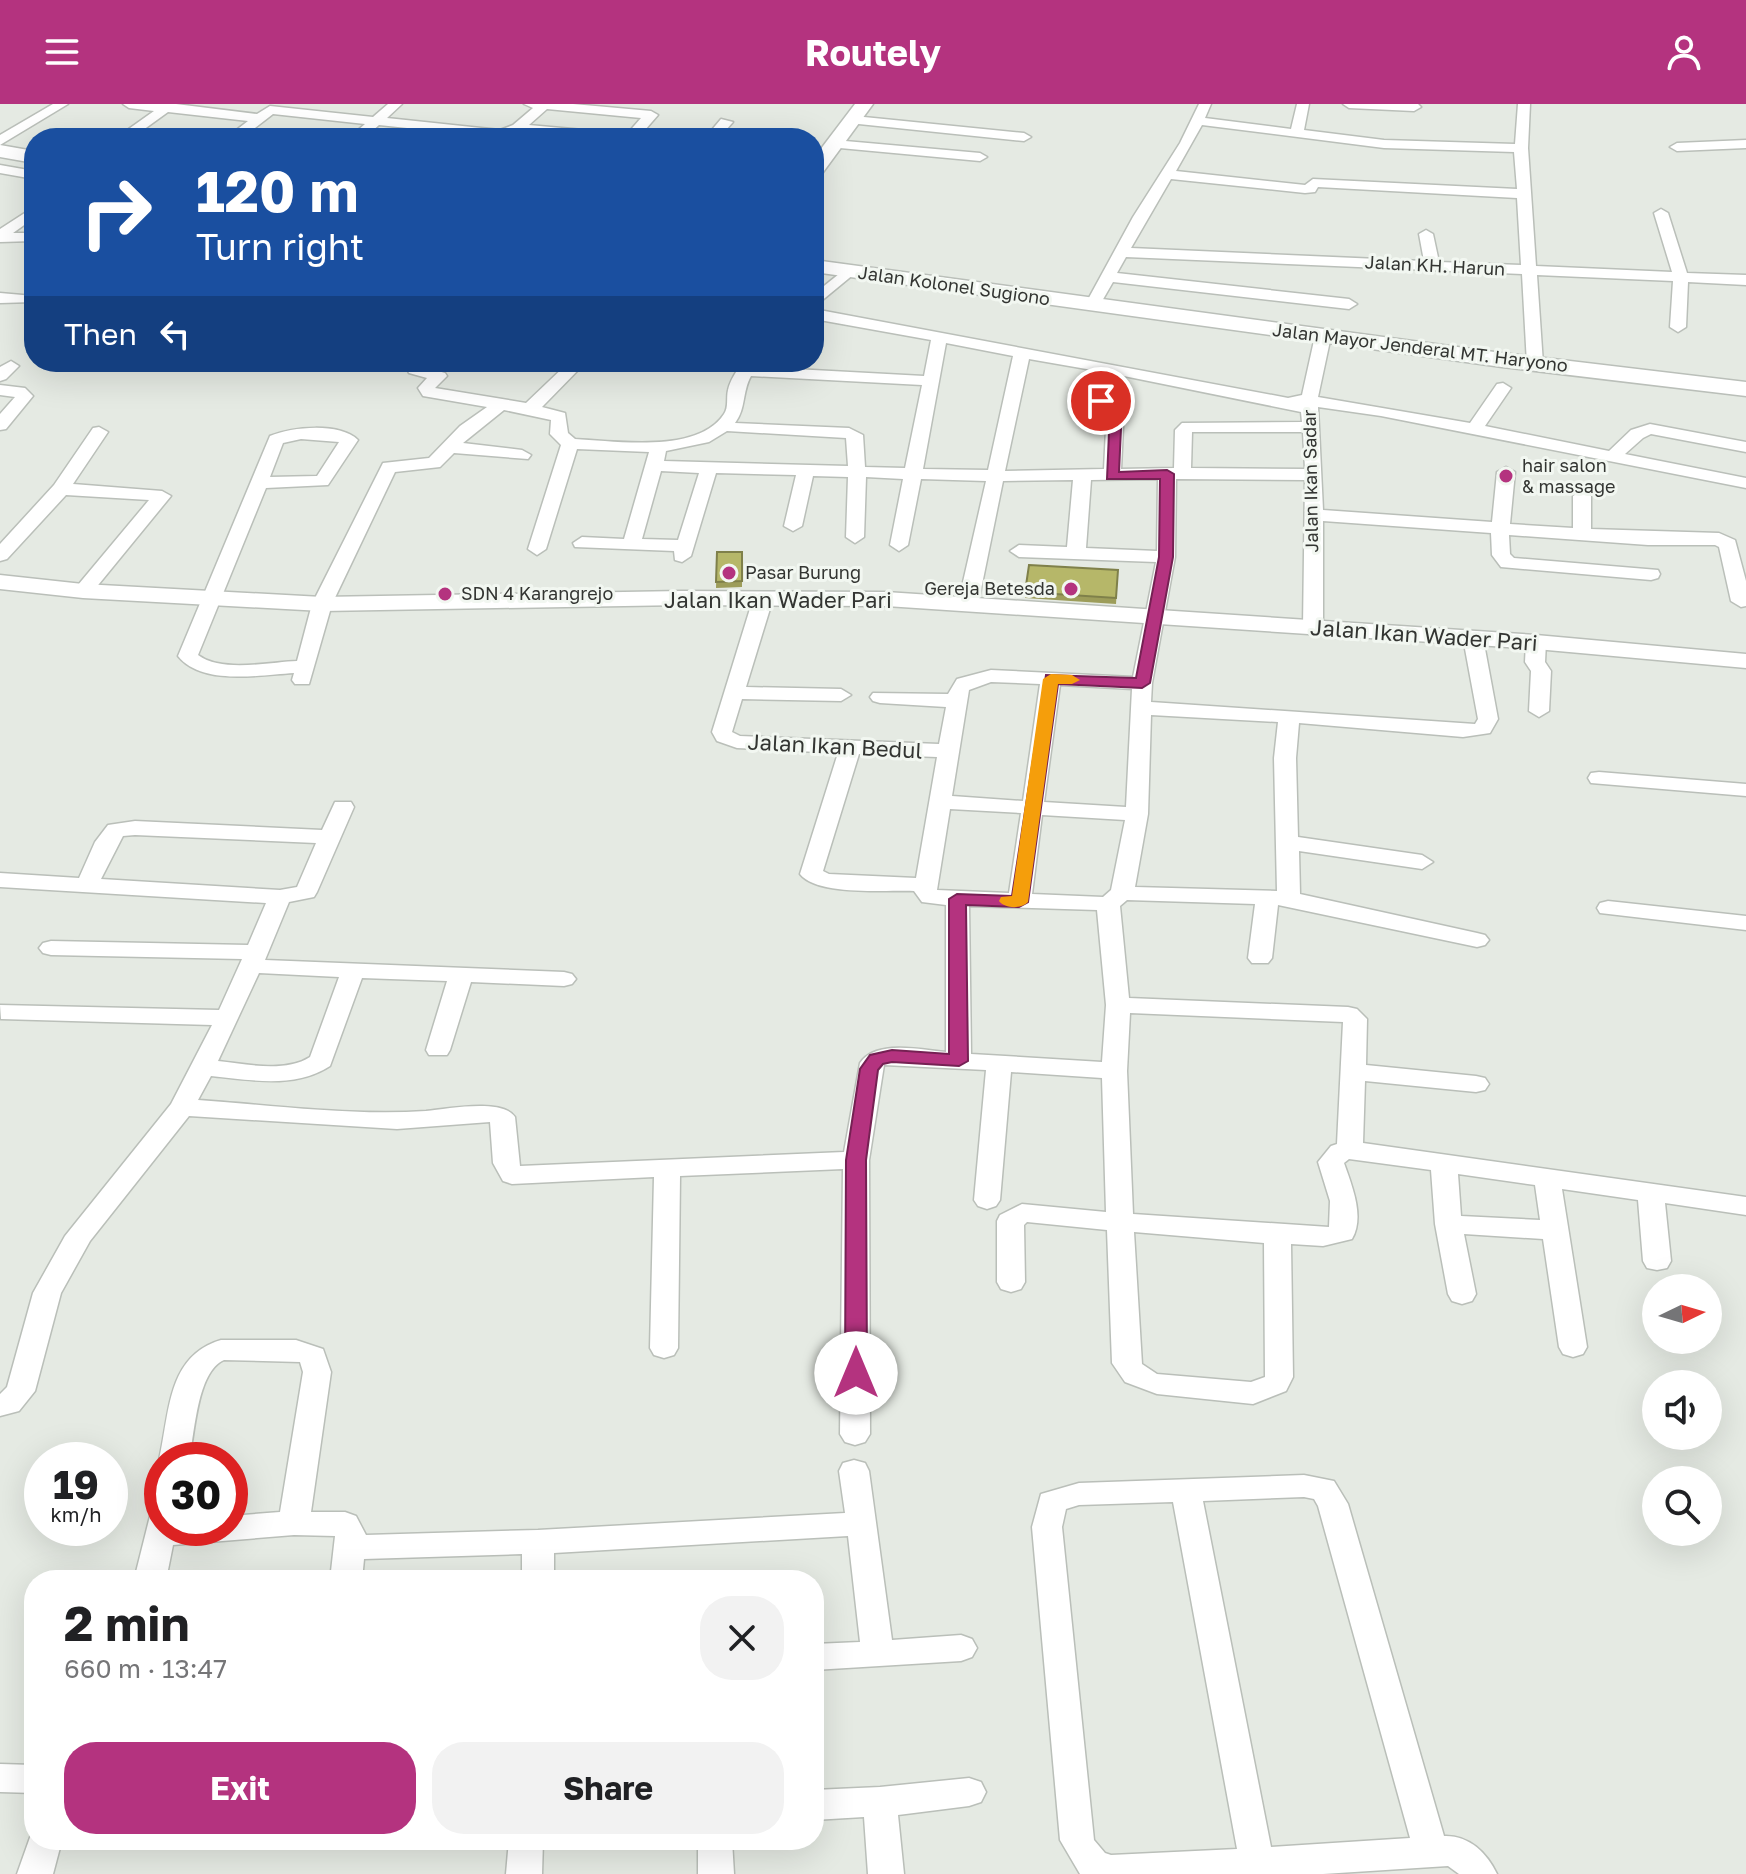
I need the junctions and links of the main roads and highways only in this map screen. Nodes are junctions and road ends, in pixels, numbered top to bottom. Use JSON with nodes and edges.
{"nodes":[{"id":1,"x":859,"y":112,"type":"edge"},
{"id":2,"x":0,"y":151,"type":"edge"},
{"id":3,"x":824,"y":154,"type":"edge"},
{"id":4,"x":24,"y":155,"type":"edge"},
{"id":5,"x":824,"y":267,"type":"edge"},
{"id":6,"x":1093,"y":305,"type":"joint"},
{"id":7,"x":1746,"y":389,"type":"edge"}],
"edges":[{"from":1,"to":3,"type":"main road"},
{"from":2,"to":4,"type":"main road"},
{"from":5,"to":6,"type":"main road","name":"Jalan Kolonel Sugiono"},
{"from":6,"to":7,"type":"main road","name":"Jalan Mayor Jenderal MT. Haryono"}]}
